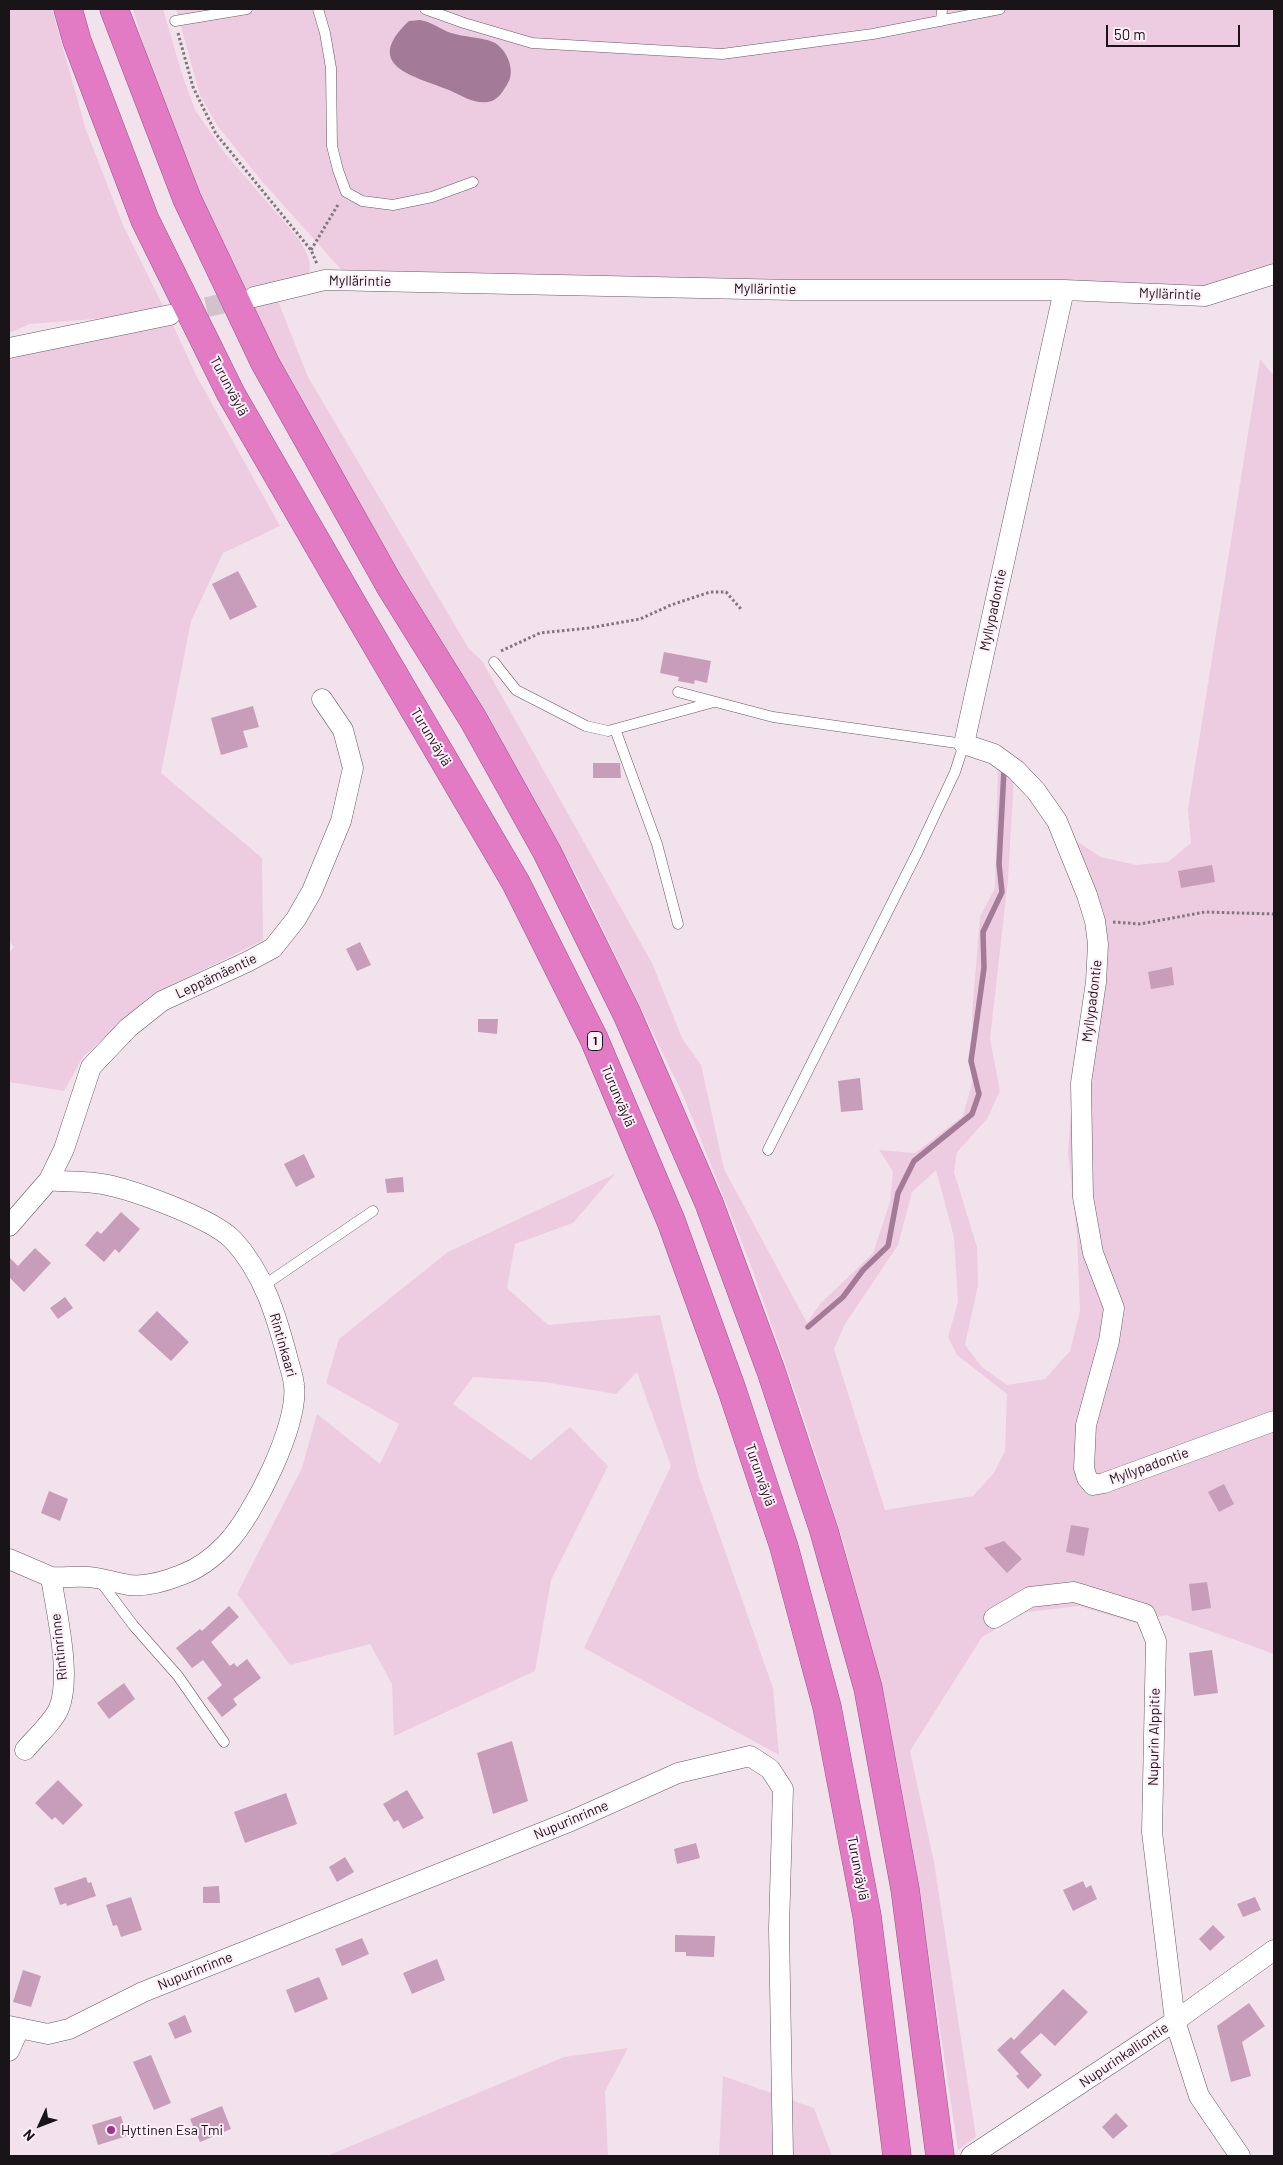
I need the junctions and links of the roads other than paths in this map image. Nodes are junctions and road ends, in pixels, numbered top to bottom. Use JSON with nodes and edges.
{"nodes":[{"id":1,"x":68,"y":9,"type":"edge"},
{"id":2,"x":114,"y":9,"type":"edge"},
{"id":3,"x":247,"y":9,"type":"edge"},
{"id":4,"x":318,"y":9,"type":"edge"},
{"id":5,"x":425,"y":9,"type":"edge"},
{"id":6,"x":942,"y":9,"type":"edge"},
{"id":7,"x":1000,"y":9,"type":"edge"},
{"id":8,"x":175,"y":21,"type":"road end"},
{"id":9,"x":941,"y":21,"type":"junction"},
{"id":10,"x":473,"y":182,"type":"dead end"},
{"id":11,"x":1274,"y":274,"type":"edge"},
{"id":12,"x":1064,"y":290,"type":"junction"},
{"id":13,"x":254,"y":297,"type":"tunnel mouth"},
{"id":14,"x":170,"y":315,"type":"tunnel mouth"},
{"id":15,"x":9,"y":348,"type":"edge"},
{"id":16,"x":494,"y":662,"type":"road end"},
{"id":17,"x":678,"y":692,"type":"dead end"},
{"id":18,"x":322,"y":699,"type":"dead end"},
{"id":19,"x":715,"y":702,"type":"junction"},
{"id":20,"x":615,"y":729,"type":"junction"},
{"id":21,"x":964,"y":744,"type":"junction"},
{"id":22,"x":678,"y":924,"type":"dead end"},
{"id":23,"x":768,"y":1150,"type":"dead end"},
{"id":24,"x":49,"y":1180,"type":"junction"},
{"id":25,"x":373,"y":1211,"type":"dead end"},
{"id":26,"x":9,"y":1226,"type":"edge"},
{"id":27,"x":264,"y":1286,"type":"junction"},
{"id":28,"x":1274,"y":1420,"type":"edge"},
{"id":29,"x":9,"y":1559,"type":"edge"},
{"id":30,"x":50,"y":1577,"type":"junction"},
{"id":31,"x":98,"y":1578,"type":"junction"},
{"id":32,"x":994,"y":1618,"type":"dead end"},
{"id":33,"x":224,"y":1742,"type":"dead end"},
{"id":34,"x":25,"y":1750,"type":"dead end"},
{"id":35,"x":1274,"y":1950,"type":"edge"},
{"id":36,"x":1175,"y":2021,"type":"junction"},
{"id":37,"x":14,"y":2028,"type":"edge"},
{"id":38,"x":9,"y":2051,"type":"edge"},
{"id":39,"x":977,"y":2152,"type":"edge"},
{"id":40,"x":783,"y":2156,"type":"edge"},
{"id":41,"x":897,"y":2156,"type":"edge"},
{"id":42,"x":940,"y":2156,"type":"edge"},
{"id":43,"x":1240,"y":2156,"type":"edge"}],
"edges":[{"from":1,"to":41,"type":"highway","name":"Turunväylä","number":"1"},
{"from":2,"to":42,"type":"highway"},
{"from":3,"to":8,"type":"lane"},
{"from":4,"to":10,"type":"lane"},
{"from":5,"to":9,"type":"lane"},
{"from":6,"to":9,"type":"lane"},
{"from":7,"to":9,"type":"lane"},
{"from":11,"to":12,"type":"street","name":"Myllärintie"},
{"from":12,"to":13,"type":"street","name":"Myllärintie"},
{"from":12,"to":21,"type":"street","name":"Myllypadontie"},
{"from":14,"to":15,"type":"street"},
{"from":16,"to":20,"type":"lane"},
{"from":17,"to":19,"type":"lane"},
{"from":18,"to":24,"type":"street","name":"Leppämäentie"},
{"from":19,"to":20,"type":"lane"},
{"from":19,"to":21,"type":"lane"},
{"from":20,"to":22,"type":"lane"},
{"from":21,"to":23,"type":"lane"},
{"from":21,"to":28,"type":"street","name":"Myllypadontie"},
{"from":24,"to":26,"type":"street","name":"Leppämäentie"},
{"from":24,"to":27,"type":"street","name":"Rintinkaari"},
{"from":25,"to":27,"type":"lane"},
{"from":27,"to":31,"type":"street","name":"Rintinkaari"},
{"from":29,"to":30,"type":"street"},
{"from":30,"to":31,"type":"street","name":"Rintinkaari"},
{"from":30,"to":34,"type":"street","name":"Rintinrinne"},
{"from":31,"to":33,"type":"lane"},
{"from":32,"to":36,"type":"street","name":"Nupurin Alppitie"},
{"from":35,"to":36,"type":"street","name":"Nupurinkalliontie"},
{"from":36,"to":39,"type":"street","name":"Nupurinkalliontie"},
{"from":36,"to":43,"type":"street"},
{"from":37,"to":38,"type":"street"},
{"from":37,"to":40,"type":"street","name":"Nupurinrinne"}]}
